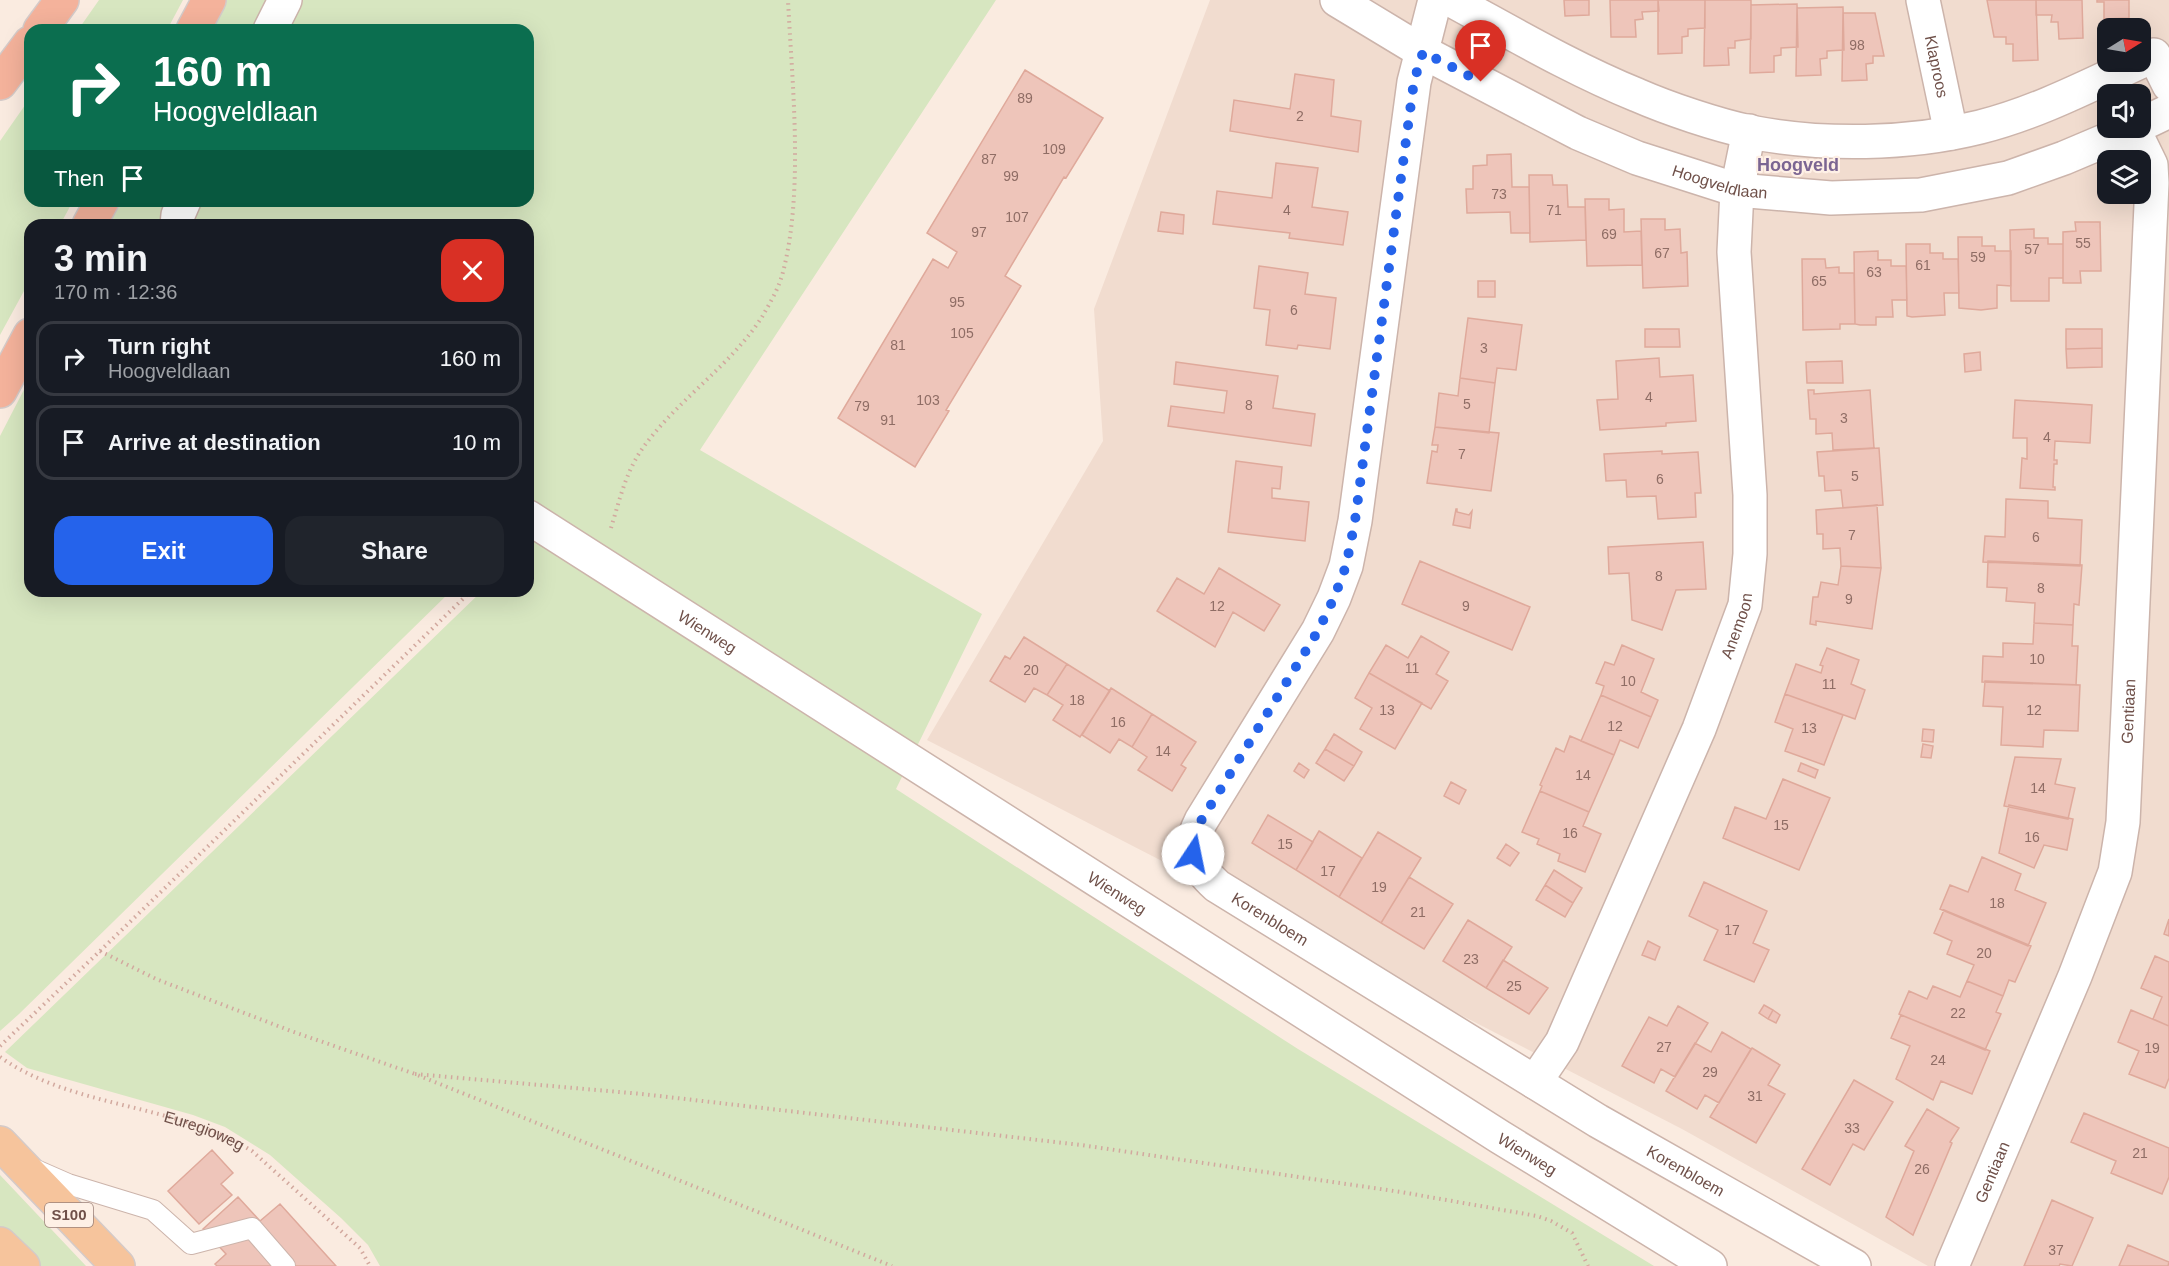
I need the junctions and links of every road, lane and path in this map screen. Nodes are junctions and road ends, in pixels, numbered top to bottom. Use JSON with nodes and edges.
{"nodes":[{"id":1,"x":62,"y":0,"type":"edge"},
{"id":2,"x":209,"y":0,"type":"edge"},
{"id":3,"x":285,"y":0,"type":"edge"},
{"id":4,"x":788,"y":0,"type":"edge"},
{"id":5,"x":1337,"y":0,"type":"edge"},
{"id":6,"x":1435,"y":0,"type":"edge"},
{"id":7,"x":1451,"y":0,"type":"edge"},
{"id":8,"x":1923,"y":0,"type":"edge"},
{"id":9,"x":44,"y":24,"type":"edge"},
{"id":10,"x":196,"y":24,"type":"edge"},
{"id":11,"x":273,"y":24,"type":"edge"},
{"id":12,"x":24,"y":51,"type":"edge"},
{"id":13,"x":1423,"y":52,"type":"junction"},
{"id":14,"x":2151,"y":56,"type":"edge"},
{"id":15,"x":2118,"y":72,"type":"edge"},
{"id":16,"x":0,"y":83,"type":"edge"},
{"id":17,"x":2169,"y":86,"type":"edge"},
{"id":18,"x":2169,"y":111,"type":"edge"},
{"id":19,"x":2151,"y":120,"type":"edge"},
{"id":20,"x":1749,"y":131,"type":"junction"},
{"id":21,"x":1951,"y":133,"type":"junction"},
{"id":22,"x":2110,"y":138,"type":"edge"},
{"id":23,"x":2140,"y":138,"type":"edge"},
{"id":24,"x":1737,"y":190,"type":"junction"},
{"id":25,"x":24,"y":346,"type":"edge"},
{"id":26,"x":0,"y":391,"type":"edge"},
{"id":27,"x":534,"y":521,"type":"edge"},
{"id":28,"x":601,"y":563,"type":"junction"},
{"id":29,"x":465,"y":597,"type":"edge"},
{"id":30,"x":100,"y":951,"type":"junction"},
{"id":31,"x":0,"y":1046,"type":"edge"},
{"id":32,"x":0,"y":1058,"type":"edge"},
{"id":33,"x":416,"y":1074,"type":"junction"},
{"id":34,"x":1535,"y":1082,"type":"junction"},
{"id":35,"x":10,"y":1153,"type":"edge"},
{"id":36,"x":0,"y":1244,"type":"edge"},
{"id":37,"x":23,"y":1266,"type":"edge"},
{"id":38,"x":118,"y":1266,"type":"edge"},
{"id":39,"x":285,"y":1266,"type":"edge"},
{"id":40,"x":370,"y":1266,"type":"edge"},
{"id":41,"x":892,"y":1266,"type":"edge"},
{"id":42,"x":1588,"y":1266,"type":"edge"},
{"id":43,"x":1710,"y":1266,"type":"edge"},
{"id":44,"x":1854,"y":1266,"type":"edge"},
{"id":45,"x":1952,"y":1266,"type":"edge"}],
"edges":[{"from":1,"to":9,"type":"highway"},
{"from":2,"to":10,"type":"highway"},
{"from":3,"to":11,"type":"street"},
{"from":4,"to":28,"type":"path"},
{"from":5,"to":13,"type":"street","name":"Hoogveldlaan"},
{"from":6,"to":13,"type":"street","name":"Korenbloem"},
{"from":7,"to":20,"type":"street"},
{"from":8,"to":21,"type":"street","name":"Klaproos"},
{"from":12,"to":16,"type":"highway"},
{"from":13,"to":24,"type":"street","name":"Hoogveldlaan"},
{"from":13,"to":34,"type":"street","name":"Korenbloem"},
{"from":14,"to":17,"type":"street"},
{"from":15,"to":21,"type":"street"},
{"from":18,"to":19,"type":"street","name":"Hoogveldlaan"},
{"from":20,"to":21,"type":"street"},
{"from":20,"to":24,"type":"street","name":"Anemoon"},
{"from":22,"to":24,"type":"street","name":"Hoogveldlaan"},
{"from":23,"to":45,"type":"street","name":"Gentiaan"},
{"from":24,"to":34,"type":"street","name":"Anemoon"},
{"from":25,"to":26,"type":"highway"},
{"from":27,"to":28,"type":"street","name":"Wienweg"},
{"from":28,"to":43,"type":"street","name":"Wienweg"},
{"from":29,"to":30,"type":"path"},
{"from":30,"to":31,"type":"path"},
{"from":30,"to":33,"type":"path"},
{"from":32,"to":40,"type":"path","name":"Euregioweg"},
{"from":33,"to":41,"type":"path"},
{"from":33,"to":42,"type":"path"},
{"from":34,"to":44,"type":"street","name":"Korenbloem"},
{"from":35,"to":38,"type":"main road","number":"S100"},
{"from":35,"to":39,"type":"lane"},
{"from":36,"to":37,"type":"main road"}]}
